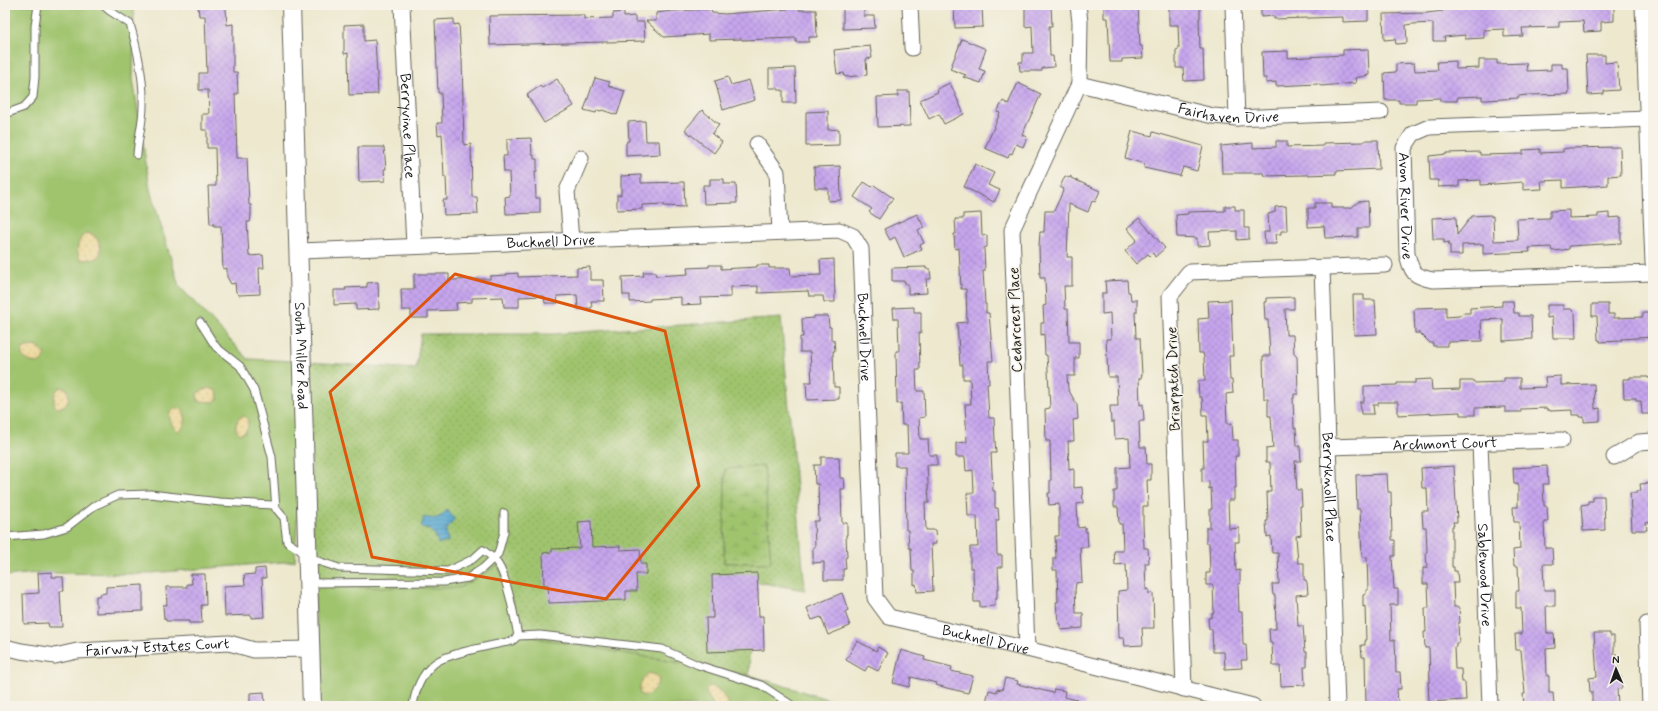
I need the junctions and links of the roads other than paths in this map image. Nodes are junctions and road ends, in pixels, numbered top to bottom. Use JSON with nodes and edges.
{"nodes":[{"id":1,"x":38,"y":5,"type":"edge"},
{"id":2,"x":103,"y":5,"type":"edge"},
{"id":3,"x":292,"y":5,"type":"edge"},
{"id":4,"x":402,"y":5,"type":"edge"},
{"id":5,"x":910,"y":5,"type":"edge"},
{"id":6,"x":1078,"y":5,"type":"edge"},
{"id":7,"x":1233,"y":5,"type":"edge"},
{"id":8,"x":1643,"y":5,"type":"edge"},
{"id":9,"x":912,"y":48,"type":"dead end"},
{"id":10,"x":1079,"y":84,"type":"junction"},
{"id":11,"x":1381,"y":112,"type":"dead end"},
{"id":12,"x":5,"y":114,"type":"edge"},
{"id":13,"x":1237,"y":118,"type":"junction"},
{"id":14,"x":1648,"y":119,"type":"junction"},
{"id":15,"x":757,"y":144,"type":"dead end"},
{"id":16,"x":137,"y":155,"type":"dead end"},
{"id":17,"x":581,"y":158,"type":"dead end"},
{"id":18,"x":780,"y":232,"type":"junction"},
{"id":19,"x":571,"y":240,"type":"junction"},
{"id":20,"x":414,"y":246,"type":"junction"},
{"id":21,"x":300,"y":251,"type":"junction"},
{"id":22,"x":1653,"y":263,"type":"edge"},
{"id":23,"x":1385,"y":265,"type":"dead end"},
{"id":24,"x":1322,"y":268,"type":"junction"},
{"id":25,"x":1653,"y":273,"type":"edge"},
{"id":26,"x":200,"y":322,"type":"dead end"},
{"id":27,"x":1562,"y":440,"type":"dead end"},
{"id":28,"x":1653,"y":441,"type":"edge"},
{"id":29,"x":1480,"y":443,"type":"junction"},
{"id":30,"x":1328,"y":447,"type":"junction"},
{"id":31,"x":1614,"y":457,"type":"dead end"},
{"id":32,"x":276,"y":509,"type":"junction"},
{"id":33,"x":504,"y":513,"type":"dead end"},
{"id":34,"x":5,"y":537,"type":"edge"},
{"id":35,"x":307,"y":554,"type":"junction"},
{"id":36,"x":493,"y":559,"type":"junction"},
{"id":37,"x":308,"y":583,"type":"junction"},
{"id":38,"x":1647,"y":624,"type":"dead end"},
{"id":39,"x":518,"y":636,"type":"junction"},
{"id":40,"x":5,"y":647,"type":"edge"},
{"id":41,"x":310,"y":649,"type":"junction"},
{"id":42,"x":1027,"y":649,"type":"junction"},
{"id":43,"x":1184,"y":689,"type":"junction"},
{"id":44,"x":312,"y":706,"type":"edge"},
{"id":45,"x":413,"y":706,"type":"edge"},
{"id":46,"x":793,"y":706,"type":"edge"},
{"id":47,"x":1253,"y":706,"type":"edge"},
{"id":48,"x":1337,"y":706,"type":"edge"},
{"id":49,"x":1490,"y":706,"type":"edge"},
{"id":50,"x":1650,"y":706,"type":"edge"}],
"edges":[{"from":1,"to":12,"type":"lane"},
{"from":2,"to":16,"type":"lane"},
{"from":3,"to":21,"type":"street","name":"South Miller Road"},
{"from":4,"to":20,"type":"street","name":"Berryvine Place"},
{"from":5,"to":9,"type":"street"},
{"from":6,"to":10,"type":"street","name":"Cedarcrest Place"},
{"from":7,"to":13,"type":"street"},
{"from":8,"to":14,"type":"street"},
{"from":10,"to":13,"type":"street","name":"Fairhaven Drive"},
{"from":10,"to":42,"type":"street","name":"Cedarcrest Place"},
{"from":11,"to":13,"type":"street","name":"Fairhaven Drive"},
{"from":14,"to":22,"type":"street"},
{"from":14,"to":25,"type":"street","name":"Avon River Drive"},
{"from":15,"to":18,"type":"street"},
{"from":17,"to":19,"type":"street"},
{"from":18,"to":19,"type":"street","name":"Bucknell Drive"},
{"from":18,"to":42,"type":"street","name":"Bucknell Drive"},
{"from":19,"to":20,"type":"street","name":"Bucknell Drive"},
{"from":20,"to":21,"type":"street","name":"Bucknell Drive"},
{"from":21,"to":35,"type":"street","name":"South Miller Road"},
{"from":23,"to":24,"type":"street","name":"Briarpatch Drive"},
{"from":24,"to":30,"type":"street","name":"Berryknoll Place"},
{"from":24,"to":43,"type":"street","name":"Briarpatch Drive"},
{"from":26,"to":32,"type":"lane"},
{"from":27,"to":29,"type":"street","name":"Archmont Court"},
{"from":28,"to":31,"type":"street"},
{"from":29,"to":30,"type":"street","name":"Archmont Court"},
{"from":29,"to":49,"type":"street","name":"Sablewood Drive"},
{"from":30,"to":48,"type":"street","name":"Berryknoll Place"},
{"from":32,"to":34,"type":"lane"},
{"from":32,"to":35,"type":"lane"},
{"from":33,"to":36,"type":"lane"},
{"from":35,"to":36,"type":"lane"},
{"from":35,"to":37,"type":"street","name":"South Miller Road"},
{"from":36,"to":37,"type":"lane"},
{"from":36,"to":39,"type":"lane"},
{"from":37,"to":41,"type":"street","name":"South Miller Road"},
{"from":38,"to":50,"type":"street"},
{"from":39,"to":45,"type":"lane"},
{"from":39,"to":46,"type":"lane"},
{"from":40,"to":41,"type":"street","name":"Fairway Estates Court"},
{"from":41,"to":44,"type":"street","name":"South Miller Road"},
{"from":42,"to":43,"type":"street","name":"Bucknell Drive"},
{"from":43,"to":47,"type":"street","name":"Bucknell Drive"}]}
